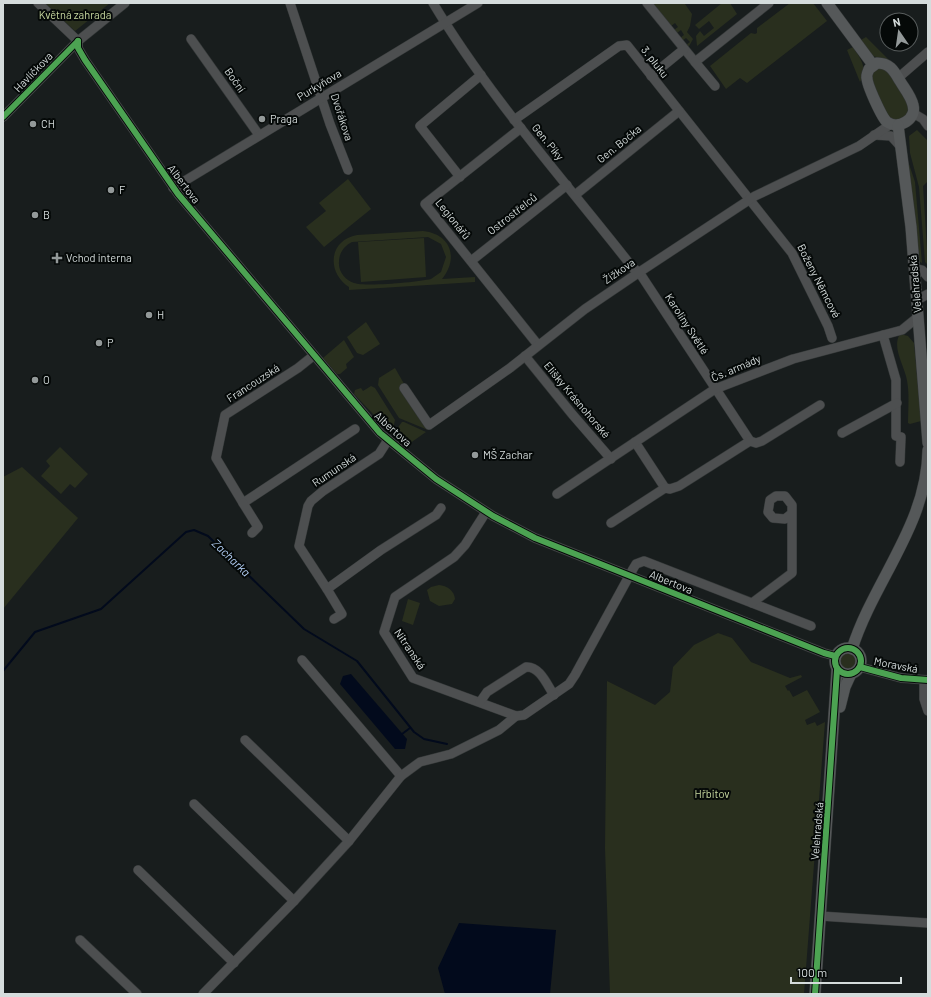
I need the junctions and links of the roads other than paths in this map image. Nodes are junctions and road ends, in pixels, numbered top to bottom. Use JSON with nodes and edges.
{"nodes":[{"id":1,"x":38,"y":3,"type":"edge"},
{"id":2,"x":125,"y":3,"type":"edge"},
{"id":3,"x":290,"y":3,"type":"edge"},
{"id":4,"x":433,"y":3,"type":"edge"},
{"id":5,"x":478,"y":3,"type":"edge"},
{"id":6,"x":647,"y":3,"type":"edge"},
{"id":7,"x":769,"y":3,"type":"edge"},
{"id":8,"x":827,"y":3,"type":"edge"},
{"id":9,"x":445,"y":23,"type":"junction"},
{"id":10,"x":191,"y":39,"type":"dead end"},
{"id":11,"x":78,"y":41,"type":"junction"},
{"id":12,"x":684,"y":49,"type":"junction"},
{"id":13,"x":928,"y":52,"type":"edge"},
{"id":14,"x":695,"y":62,"type":"junction"},
{"id":15,"x":873,"y":66,"type":"junction"},
{"id":16,"x":481,"y":76,"type":"junction"},
{"id":17,"x":651,"y":76,"type":"junction"},
{"id":18,"x":898,"y":78,"type":"junction"},
{"id":19,"x":715,"y":86,"type":"dead end"},
{"id":20,"x":322,"y":97,"type":"junction"},
{"id":21,"x":679,"y":111,"type":"junction"},
{"id":22,"x":881,"y":113,"type":"junction"},
{"id":23,"x":913,"y":113,"type":"junction"},
{"id":24,"x":3,"y":117,"type":"edge"},
{"id":25,"x":514,"y":120,"type":"junction"},
{"id":26,"x":895,"y":124,"type":"junction"},
{"id":27,"x":928,"y":126,"type":"edge"},
{"id":28,"x":521,"y":128,"type":"junction"},
{"id":29,"x":259,"y":135,"type":"junction"},
{"id":30,"x":873,"y":135,"type":"junction"},
{"id":31,"x":902,"y":148,"type":"junction"},
{"id":32,"x":348,"y":170,"type":"dead end"},
{"id":33,"x":460,"y":177,"type":"junction"},
{"id":34,"x":567,"y":185,"type":"junction"},
{"id":35,"x":173,"y":188,"type":"junction"},
{"id":36,"x":575,"y":195,"type":"junction"},
{"id":37,"x":750,"y":200,"type":"junction"},
{"id":38,"x":471,"y":261,"type":"junction"},
{"id":39,"x":914,"y":268,"type":"junction"},
{"id":40,"x":639,"y":272,"type":"junction"},
{"id":41,"x":928,"y":277,"type":"edge"},
{"id":42,"x":928,"y":294,"type":"edge"},
{"id":43,"x":916,"y":300,"type":"junction"},
{"id":44,"x":918,"y":317,"type":"junction"},
{"id":45,"x":902,"y":330,"type":"junction"},
{"id":46,"x":883,"y":335,"type":"junction"},
{"id":47,"x":832,"y":338,"type":"dead end"},
{"id":48,"x":920,"y":342,"type":"junction"},
{"id":49,"x":538,"y":345,"type":"junction"},
{"id":50,"x":313,"y":356,"type":"junction"},
{"id":51,"x":525,"y":356,"type":"junction"},
{"id":52,"x":404,"y":388,"type":"dead end"},
{"id":53,"x":715,"y":389,"type":"junction"},
{"id":54,"x":897,"y":403,"type":"junction"},
{"id":55,"x":820,"y":405,"type":"dead end"},
{"id":56,"x":355,"y":429,"type":"dead end"},
{"id":57,"x":842,"y":433,"type":"dead end"},
{"id":58,"x":388,"y":440,"type":"junction"},
{"id":59,"x":750,"y":441,"type":"junction"},
{"id":60,"x":635,"y":442,"type":"junction"},
{"id":61,"x":928,"y":443,"type":"edge"},
{"id":62,"x":928,"y":450,"type":"edge"},
{"id":63,"x":611,"y":459,"type":"junction"},
{"id":64,"x":900,"y":462,"type":"dead end"},
{"id":65,"x":665,"y":488,"type":"junction"},
{"id":66,"x":557,"y":494,"type":"dead end"},
{"id":67,"x":243,"y":503,"type":"junction"},
{"id":68,"x":441,"y":508,"type":"dead end"},
{"id":69,"x":486,"y":512,"type":"junction"},
{"id":70,"x":791,"y":514,"type":"dead end"},
{"id":71,"x":611,"y":523,"type":"dead end"},
{"id":72,"x":252,"y":533,"type":"dead end"},
{"id":73,"x":629,"y":576,"type":"junction"},
{"id":74,"x":327,"y":590,"type":"junction"},
{"id":75,"x":752,"y":603,"type":"junction"},
{"id":76,"x":334,"y":619,"type":"dead end"},
{"id":77,"x":811,"y":626,"type":"dead end"},
{"id":78,"x":852,"y":649,"type":"junction"},
{"id":79,"x":835,"y":656,"type":"junction"},
{"id":80,"x":302,"y":660,"type":"dead end"},
{"id":81,"x":860,"y":667,"type":"junction"},
{"id":82,"x":837,"y":670,"type":"junction"},
{"id":83,"x":851,"y":674,"type":"junction"},
{"id":84,"x":926,"y":680,"type":"edge"},
{"id":85,"x":554,"y":695,"type":"junction"},
{"id":86,"x":480,"y":702,"type":"junction"},
{"id":87,"x":928,"y":711,"type":"edge"},
{"id":88,"x":516,"y":716,"type":"junction"},
{"id":89,"x":245,"y":740,"type":"dead end"},
{"id":90,"x":834,"y":745,"type":"junction"},
{"id":91,"x":401,"y":776,"type":"junction"},
{"id":92,"x":194,"y":804,"type":"dead end"},
{"id":93,"x":349,"y":841,"type":"junction"},
{"id":94,"x":138,"y":870,"type":"dead end"},
{"id":95,"x":294,"y":901,"type":"junction"},
{"id":96,"x":820,"y":916,"type":"junction"},
{"id":97,"x":928,"y":923,"type":"edge"},
{"id":98,"x":80,"y":940,"type":"dead end"},
{"id":99,"x":234,"y":963,"type":"junction"},
{"id":100,"x":137,"y":994,"type":"edge"},
{"id":101,"x":203,"y":994,"type":"edge"},
{"id":102,"x":815,"y":994,"type":"edge"}],
"edges":[{"from":1,"to":11,"type":"street"},
{"from":2,"to":11,"type":"street","name":"Havlíčkova"},
{"from":3,"to":20,"type":"street","name":"Dvořákova"},
{"from":4,"to":9,"type":"street","name":"Gen. Píky"},
{"from":5,"to":9,"type":"street","name":"Purkyňova"},
{"from":6,"to":12,"type":"street"},
{"from":7,"to":14,"type":"street"},
{"from":8,"to":15,"type":"main road"},
{"from":9,"to":16,"type":"street","name":"Gen. Píky"},
{"from":9,"to":20,"type":"street","name":"Purkyňova"},
{"from":10,"to":29,"type":"street","name":"Boční"},
{"from":11,"to":24,"type":"street","name":"Havlíčkova"},
{"from":11,"to":35,"type":"street","name":"Albertova"},
{"from":12,"to":14,"type":"street"},
{"from":12,"to":17,"type":"street"},
{"from":13,"to":18,"type":"street"},
{"from":14,"to":19,"type":"street"},
{"from":15,"to":18,"type":"main road"},
{"from":15,"to":22,"type":"main road"},
{"from":16,"to":25,"type":"street","name":"Gen. Píky"},
{"from":16,"to":33,"type":"street"},
{"from":17,"to":21,"type":"street","name":"3. pluku"},
{"from":17,"to":25,"type":"street","name":"3. pluku"},
{"from":18,"to":23,"type":"main road"},
{"from":20,"to":29,"type":"street","name":"Purkyňova"},
{"from":20,"to":32,"type":"street","name":"Dvořákova"},
{"from":21,"to":36,"type":"street","name":"Gen. Bočka"},
{"from":21,"to":37,"type":"street","name":"3. pluku"},
{"from":22,"to":26,"type":"main road"},
{"from":22,"to":30,"type":"street"},
{"from":23,"to":26,"type":"main road"},
{"from":23,"to":27,"type":"street"},
{"from":25,"to":28,"type":"street","name":"Gen. Píky"},
{"from":26,"to":30,"type":"street","name":"Žižkova"},
{"from":26,"to":31,"type":"main road","name":"Velehradská"},
{"from":28,"to":33,"type":"street","name":"Legionářů"},
{"from":28,"to":34,"type":"street","name":"Gen. Píky"},
{"from":29,"to":35,"type":"street","name":"Purkyňova"},
{"from":30,"to":31,"type":"street"},
{"from":30,"to":37,"type":"street","name":"Žižkova"},
{"from":31,"to":39,"type":"main road","name":"Velehradská"},
{"from":33,"to":38,"type":"street","name":"Legionářů"},
{"from":34,"to":36,"type":"street","name":"Gen. Píky"},
{"from":34,"to":38,"type":"street","name":"Ostrostřelců"},
{"from":35,"to":50,"type":"street","name":"Albertova"},
{"from":36,"to":40,"type":"street","name":"Gen. Píky"},
{"from":37,"to":40,"type":"street","name":"Žižkova"},
{"from":37,"to":47,"type":"street","name":"Boženy Němcové"},
{"from":38,"to":49,"type":"street","name":"Legionářů"},
{"from":39,"to":41,"type":"street"},
{"from":39,"to":43,"type":"main road","name":"Velehradská"},
{"from":40,"to":49,"type":"street","name":"Žižkova"},
{"from":40,"to":53,"type":"street","name":"Karolíny Světlé"},
{"from":42,"to":43,"type":"street"},
{"from":43,"to":44,"type":"main road","name":"Velehradská"},
{"from":44,"to":45,"type":"street"},
{"from":44,"to":48,"type":"main road","name":"Velehradská"},
{"from":45,"to":46,"type":"street","name":"Čs. armády"},
{"from":45,"to":48,"type":"street"},
{"from":46,"to":53,"type":"street","name":"Čs. armády"},
{"from":46,"to":54,"type":"street"},
{"from":48,"to":61,"type":"main road","name":"Velehradská"},
{"from":49,"to":51,"type":"street","name":"Žižkova"},
{"from":50,"to":58,"type":"street","name":"Albertova"},
{"from":50,"to":67,"type":"street","name":"Francouzská"},
{"from":51,"to":52,"type":"street","name":"Žižkova"},
{"from":51,"to":63,"type":"street","name":"Elišky Krásnohorské"},
{"from":53,"to":59,"type":"street","name":"Karolíny Světlé"},
{"from":53,"to":60,"type":"street","name":"Čs. armády"},
{"from":54,"to":57,"type":"street"},
{"from":54,"to":64,"type":"street"},
{"from":55,"to":59,"type":"street"},
{"from":56,"to":67,"type":"street"},
{"from":58,"to":69,"type":"street","name":"Albertova"},
{"from":58,"to":74,"type":"street","name":"Rumunská"},
{"from":59,"to":65,"type":"street"},
{"from":60,"to":63,"type":"street","name":"Čs. armády"},
{"from":60,"to":65,"type":"street"},
{"from":62,"to":78,"type":"main road"},
{"from":63,"to":66,"type":"street","name":"Čs. armády"},
{"from":65,"to":71,"type":"street"},
{"from":67,"to":72,"type":"street","name":"Francouzská"},
{"from":68,"to":74,"type":"street"},
{"from":69,"to":73,"type":"street","name":"Albertova"},
{"from":69,"to":86,"type":"street","name":"Nitranská"},
{"from":70,"to":75,"type":"street"},
{"from":73,"to":75,"type":"street","name":"Albertova"},
{"from":73,"to":79,"type":"street","name":"Albertova"},
{"from":73,"to":85,"type":"street"},
{"from":74,"to":76,"type":"street","name":"Rumunská"},
{"from":75,"to":77,"type":"street","name":"Albertova"},
{"from":78,"to":79,"type":"main road"},
{"from":78,"to":81,"type":"main road"},
{"from":79,"to":82,"type":"main road","name":"Velehradská"},
{"from":80,"to":91,"type":"street"},
{"from":81,"to":83,"type":"main road"},
{"from":81,"to":84,"type":"street","name":"Moravská"},
{"from":82,"to":83,"type":"main road"},
{"from":82,"to":90,"type":"main road","name":"Velehradská"},
{"from":83,"to":90,"type":"main road","name":"Velehradská"},
{"from":84,"to":87,"type":"street"},
{"from":85,"to":86,"type":"street"},
{"from":85,"to":88,"type":"street"},
{"from":86,"to":88,"type":"street","name":"Nitranská"},
{"from":88,"to":91,"type":"street"},
{"from":89,"to":93,"type":"street"},
{"from":90,"to":96,"type":"main road","name":"Velehradská"},
{"from":91,"to":93,"type":"street"},
{"from":92,"to":95,"type":"street"},
{"from":93,"to":95,"type":"street"},
{"from":94,"to":99,"type":"street"},
{"from":95,"to":99,"type":"street"},
{"from":96,"to":97,"type":"street"},
{"from":96,"to":102,"type":"main road","name":"Velehradská"},
{"from":98,"to":100,"type":"street"},
{"from":99,"to":101,"type":"street"}]}
